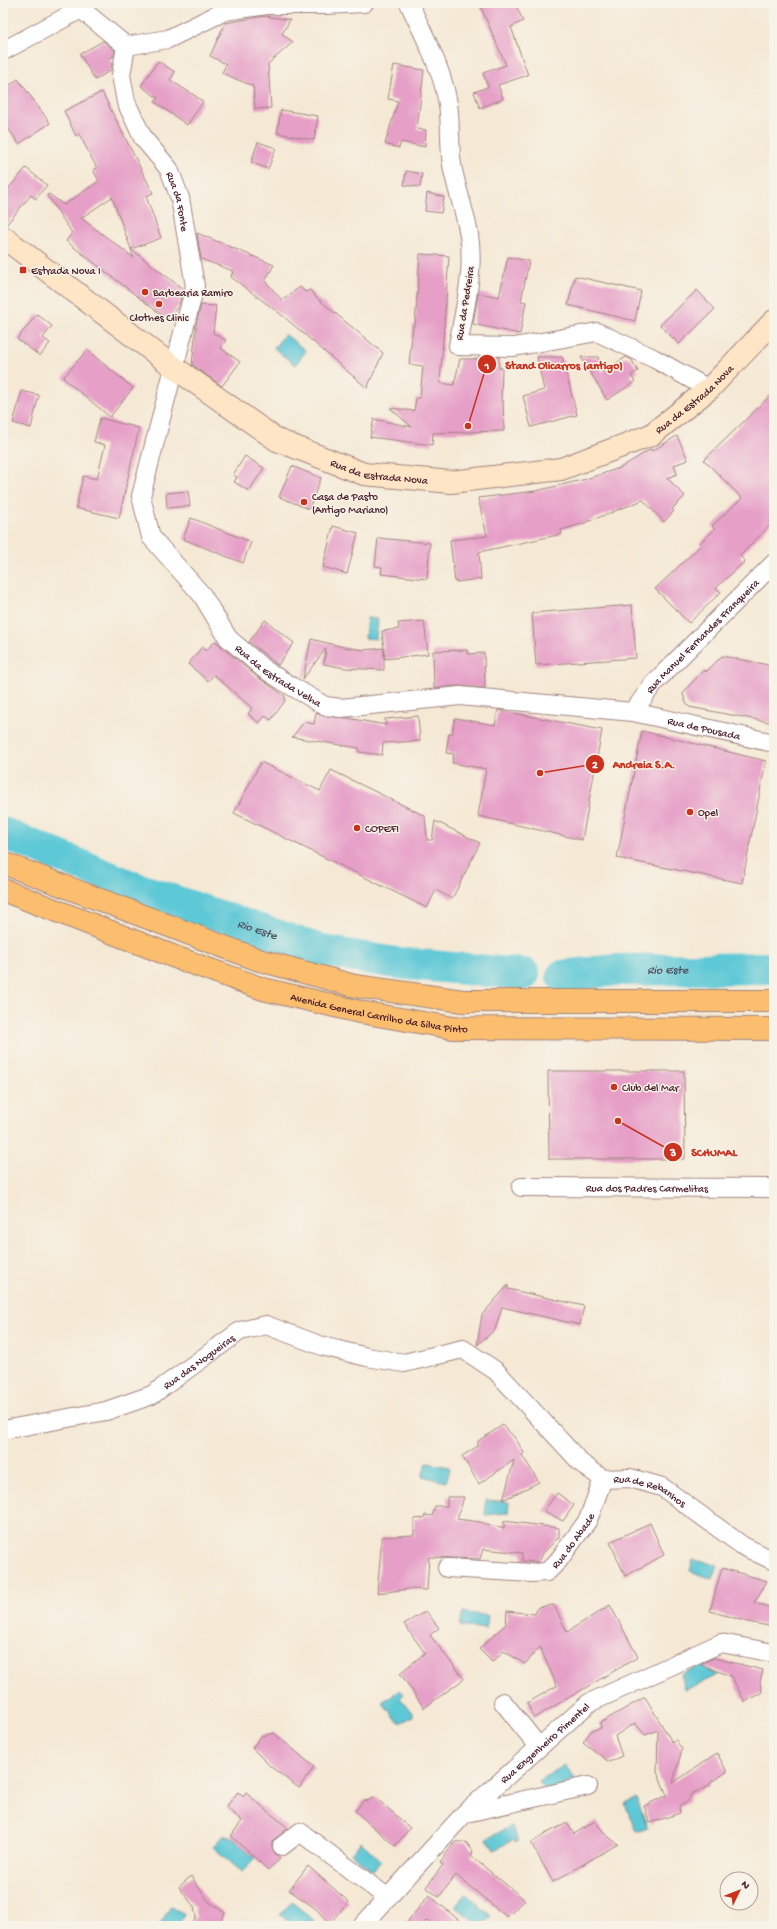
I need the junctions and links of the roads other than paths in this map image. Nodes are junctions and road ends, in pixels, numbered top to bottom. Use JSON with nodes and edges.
{"nodes":[{"id":1,"x":364,"y":3,"type":"edge"},
{"id":2,"x":409,"y":3,"type":"edge"},
{"id":3,"x":81,"y":6,"type":"edge"},
{"id":4,"x":126,"y":46,"type":"junction"},
{"id":5,"x":3,"y":51,"type":"edge"},
{"id":6,"x":3,"y":237,"type":"edge"},
{"id":7,"x":774,"y":321,"type":"edge"},
{"id":8,"x":175,"y":368,"type":"junction"},
{"id":9,"x":710,"y":389,"type":"junction"},
{"id":10,"x":774,"y":563,"type":"edge"},
{"id":11,"x":633,"y":712,"type":"junction"},
{"id":12,"x":774,"y":743,"type":"edge"},
{"id":13,"x":3,"y":863,"type":"edge"},
{"id":14,"x":3,"y":890,"type":"edge"},
{"id":15,"x":774,"y":1002,"type":"edge"},
{"id":16,"x":774,"y":1029,"type":"edge"},
{"id":17,"x":521,"y":1187,"type":"dead end"},
{"id":18,"x":774,"y":1188,"type":"edge"},
{"id":19,"x":463,"y":1349,"type":"joint"},
{"id":20,"x":3,"y":1430,"type":"edge"},
{"id":21,"x":603,"y":1479,"type":"junction"},
{"id":22,"x":774,"y":1561,"type":"edge"},
{"id":23,"x":447,"y":1568,"type":"dead end"},
{"id":24,"x":774,"y":1653,"type":"edge"},
{"id":25,"x":503,"y":1702,"type":"dead end"},
{"id":26,"x":539,"y":1747,"type":"junction"},
{"id":27,"x":588,"y":1786,"type":"dead end"},
{"id":28,"x":464,"y":1814,"type":"junction"},
{"id":29,"x":282,"y":1846,"type":"dead end"},
{"id":30,"x":388,"y":1898,"type":"junction"},
{"id":31,"x":362,"y":1926,"type":"edge"}],
"edges":[{"from":1,"to":4,"type":"street"},
{"from":2,"to":9,"type":"street","name":"Rua da Pedreira"},
{"from":3,"to":4,"type":"street"},
{"from":3,"to":5,"type":"street"},
{"from":4,"to":8,"type":"street","name":"Rua da Fonte"},
{"from":6,"to":8,"type":"main road","name":"Rua da Estrada Nova"},
{"from":7,"to":9,"type":"main road","name":"Rua da Estrada Nova"},
{"from":8,"to":9,"type":"main road","name":"Rua da Estrada Nova"},
{"from":8,"to":11,"type":"street","name":"Rua da Estrada Velha"},
{"from":10,"to":11,"type":"street","name":"Rua Manuel Fernandes Franqueira"},
{"from":11,"to":12,"type":"street","name":"Rua de Pousada"},
{"from":13,"to":15,"type":"main road","name":"Avenida General Carrilho da Silva Pinto"},
{"from":14,"to":16,"type":"main road","name":"Avenida General Carrilho da Silva Pinto"},
{"from":17,"to":18,"type":"street","name":"Rua dos Padres Carmelitas"},
{"from":19,"to":20,"type":"street","name":"Rua das Nogueiras"},
{"from":19,"to":21,"type":"street","name":"Rua de Rebanhos"},
{"from":21,"to":22,"type":"street","name":"Rua de Rebanhos"},
{"from":21,"to":23,"type":"street","name":"Rua do Abade"},
{"from":24,"to":26,"type":"street","name":"Rua Engenheiro Pimentel"},
{"from":25,"to":26,"type":"street"},
{"from":26,"to":28,"type":"street","name":"Rua Engenheiro Pimentel"},
{"from":27,"to":28,"type":"street"},
{"from":28,"to":30,"type":"street","name":"Rua Engenheiro Pimentel"},
{"from":29,"to":30,"type":"street"},
{"from":30,"to":31,"type":"street","name":"Rua Engenheiro Pimentel"}]}
